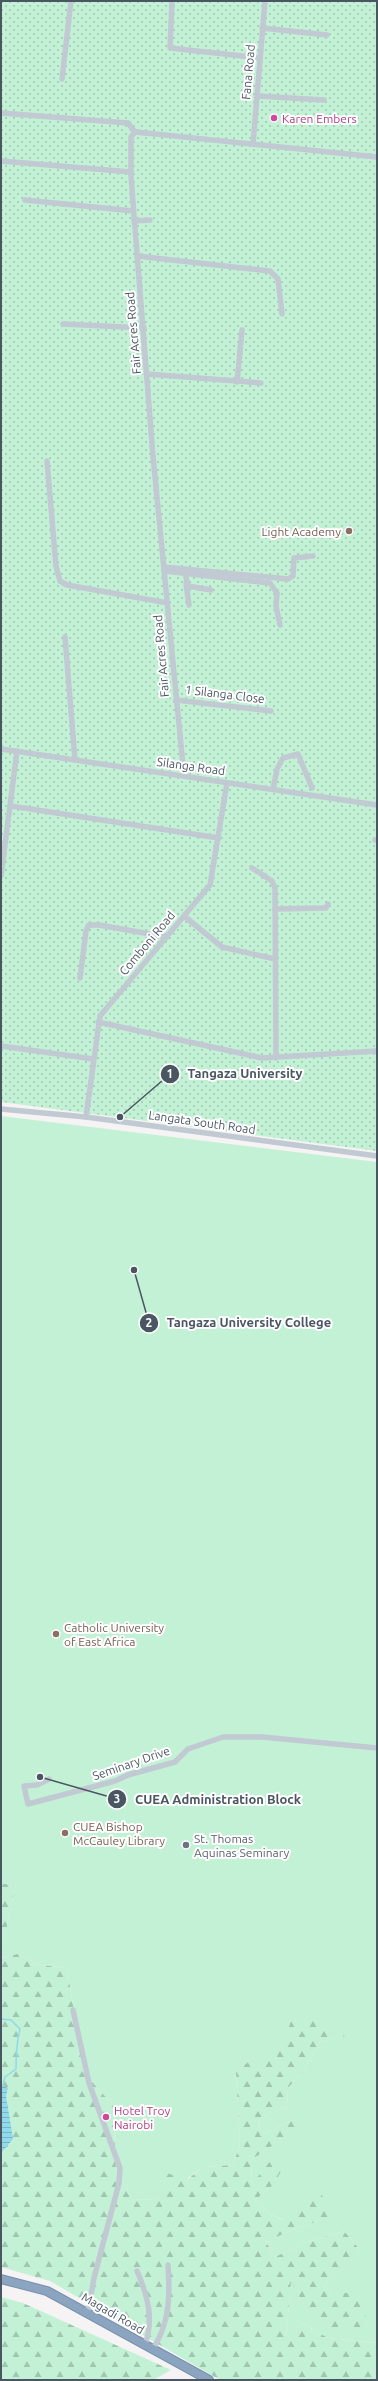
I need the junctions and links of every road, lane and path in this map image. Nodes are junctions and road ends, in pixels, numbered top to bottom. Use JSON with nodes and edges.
{"nodes":[{"id":1,"x":71,"y":1,"type":"edge"},
{"id":2,"x":172,"y":1,"type":"edge"},
{"id":3,"x":265,"y":1,"type":"edge"},
{"id":4,"x":262,"y":28,"type":"junction"},
{"id":5,"x":327,"y":35,"type":"dead end"},
{"id":6,"x":260,"y":58,"type":"junction"},
{"id":7,"x":62,"y":78,"type":"dead end"},
{"id":8,"x":257,"y":96,"type":"junction"},
{"id":9,"x":324,"y":100,"type":"dead end"},
{"id":10,"x":1,"y":113,"type":"edge"},
{"id":11,"x":135,"y":132,"type":"junction"},
{"id":12,"x":253,"y":144,"type":"junction"},
{"id":13,"x":377,"y":157,"type":"edge"},
{"id":14,"x":1,"y":161,"type":"edge"},
{"id":15,"x":130,"y":172,"type":"junction"},
{"id":16,"x":25,"y":200,"type":"dead end"},
{"id":17,"x":134,"y":211,"type":"junction"},
{"id":18,"x":150,"y":220,"type":"dead end"},
{"id":19,"x":134,"y":221,"type":"junction"},
{"id":20,"x":138,"y":256,"type":"junction"},
{"id":21,"x":282,"y":314,"type":"dead end"},
{"id":22,"x":63,"y":324,"type":"dead end"},
{"id":23,"x":144,"y":328,"type":"junction"},
{"id":24,"x":242,"y":330,"type":"dead end"},
{"id":25,"x":147,"y":374,"type":"junction"},
{"id":26,"x":236,"y":382,"type":"junction"},
{"id":27,"x":261,"y":384,"type":"dead end"},
{"id":28,"x":47,"y":461,"type":"dead end"},
{"id":29,"x":313,"y":556,"type":"dead end"},
{"id":30,"x":165,"y":569,"type":"junction"},
{"id":31,"x":185,"y":573,"type":"junction"},
{"id":32,"x":186,"y":584,"type":"junction"},
{"id":33,"x":211,"y":590,"type":"dead end"},
{"id":34,"x":168,"y":603,"type":"junction"},
{"id":35,"x":189,"y":605,"type":"dead end"},
{"id":36,"x":280,"y":625,"type":"dead end"},
{"id":37,"x":65,"y":637,"type":"dead end"},
{"id":38,"x":176,"y":700,"type":"junction"},
{"id":39,"x":271,"y":711,"type":"dead end"},
{"id":40,"x":1,"y":749,"type":"edge"},
{"id":41,"x":17,"y":751,"type":"junction"},
{"id":42,"x":75,"y":760,"type":"junction"},
{"id":43,"x":184,"y":776,"type":"junction"},
{"id":44,"x":227,"y":783,"type":"junction"},
{"id":45,"x":312,"y":788,"type":"dead end"},
{"id":46,"x":273,"y":789,"type":"junction"},
{"id":47,"x":377,"y":805,"type":"edge"},
{"id":48,"x":11,"y":806,"type":"junction"},
{"id":49,"x":219,"y":838,"type":"junction"},
{"id":50,"x":252,"y":868,"type":"dead end"},
{"id":51,"x":1,"y":876,"type":"edge"},
{"id":52,"x":328,"y":904,"type":"dead end"},
{"id":53,"x":275,"y":909,"type":"junction"},
{"id":54,"x":184,"y":916,"type":"junction"},
{"id":55,"x":166,"y":937,"type":"junction"},
{"id":56,"x":275,"y":959,"type":"junction"},
{"id":57,"x":80,"y":978,"type":"dead end"},
{"id":58,"x":98,"y":1022,"type":"junction"},
{"id":59,"x":1,"y":1046,"type":"edge"},
{"id":60,"x":377,"y":1051,"type":"edge"},
{"id":61,"x":276,"y":1058,"type":"junction"},
{"id":62,"x":92,"y":1059,"type":"junction"},
{"id":63,"x":1,"y":1109,"type":"edge"},
{"id":64,"x":86,"y":1117,"type":"junction"},
{"id":65,"x":377,"y":1156,"type":"edge"},
{"id":66,"x":377,"y":1748,"type":"edge"},
{"id":67,"x":49,"y":1779,"type":"dead end"},
{"id":68,"x":73,"y":2010,"type":"dead end"},
{"id":69,"x":168,"y":2265,"type":"dead end"},
{"id":70,"x":138,"y":2271,"type":"dead end"},
{"id":71,"x":1,"y":2279,"type":"edge"},
{"id":72,"x":88,"y":2312,"type":"junction"},
{"id":73,"x":146,"y":2345,"type":"junction"},
{"id":74,"x":153,"y":2349,"type":"junction"},
{"id":75,"x":209,"y":2380,"type":"edge"}],
"edges":[{"from":1,"to":7,"type":"street"},
{"from":2,"to":6,"type":"street"},
{"from":3,"to":4,"type":"street","name":"Fana Road"},
{"from":4,"to":5,"type":"street"},
{"from":4,"to":6,"type":"street","name":"Fana Road"},
{"from":6,"to":8,"type":"street","name":"Fana Road"},
{"from":8,"to":9,"type":"street"},
{"from":8,"to":12,"type":"street","name":"Fana Road"},
{"from":10,"to":11,"type":"street"},
{"from":11,"to":12,"type":"street"},
{"from":11,"to":15,"type":"street","name":"Fair Acres Road"},
{"from":12,"to":13,"type":"street"},
{"from":14,"to":15,"type":"street"},
{"from":15,"to":17,"type":"street","name":"Fair Acres Road"},
{"from":16,"to":17,"type":"street"},
{"from":17,"to":19,"type":"street","name":"Fair Acres Road"},
{"from":18,"to":19,"type":"street"},
{"from":19,"to":20,"type":"street","name":"Fair Acres Road"},
{"from":20,"to":21,"type":"street"},
{"from":20,"to":23,"type":"street","name":"Fair Acres Road"},
{"from":22,"to":23,"type":"street"},
{"from":23,"to":25,"type":"street","name":"Fair Acres Road"},
{"from":24,"to":26,"type":"street"},
{"from":25,"to":26,"type":"street"},
{"from":25,"to":30,"type":"street","name":"Fair Acres Road"},
{"from":26,"to":27,"type":"street"},
{"from":28,"to":34,"type":"street"},
{"from":29,"to":30,"type":"street"},
{"from":30,"to":31,"type":"street"},
{"from":30,"to":34,"type":"street","name":"Fair Acres Road"},
{"from":31,"to":32,"type":"street"},
{"from":31,"to":36,"type":"street"},
{"from":32,"to":33,"type":"street"},
{"from":32,"to":35,"type":"street"},
{"from":34,"to":38,"type":"street","name":"Fair Acres Road"},
{"from":37,"to":42,"type":"street"},
{"from":38,"to":39,"type":"street","name":"1 Silanga Close"},
{"from":38,"to":43,"type":"street","name":"Fair Acres Road"},
{"from":40,"to":41,"type":"street","name":"Silanga Road"},
{"from":41,"to":42,"type":"street","name":"Silanga Road"},
{"from":41,"to":48,"type":"street"},
{"from":42,"to":43,"type":"street","name":"Silanga Road"},
{"from":43,"to":44,"type":"street","name":"Silanga Road"},
{"from":44,"to":46,"type":"street","name":"Silanga Road"},
{"from":44,"to":49,"type":"street","name":"Comboni Road"},
{"from":45,"to":46,"type":"street"},
{"from":46,"to":47,"type":"street","name":"Silanga Road"},
{"from":48,"to":49,"type":"street"},
{"from":48,"to":51,"type":"street"},
{"from":49,"to":54,"type":"street","name":"Comboni Road"},
{"from":50,"to":53,"type":"street"},
{"from":52,"to":53,"type":"street"},
{"from":53,"to":56,"type":"street"},
{"from":54,"to":55,"type":"street","name":"Comboni Road"},
{"from":54,"to":56,"type":"street"},
{"from":55,"to":57,"type":"street"},
{"from":55,"to":58,"type":"street","name":"Comboni Road"},
{"from":56,"to":61,"type":"street"},
{"from":58,"to":61,"type":"street"},
{"from":58,"to":62,"type":"street","name":"Comboni Road"},
{"from":59,"to":62,"type":"street"},
{"from":60,"to":61,"type":"street"},
{"from":62,"to":64,"type":"street","name":"Comboni Road"},
{"from":63,"to":64,"type":"street","name":"Langata South Road"},
{"from":64,"to":65,"type":"street","name":"Langata South Road"},
{"from":66,"to":67,"type":"street","name":"Seminary Drive"},
{"from":68,"to":72,"type":"street"},
{"from":69,"to":74,"type":"street"},
{"from":70,"to":73,"type":"street"},
{"from":71,"to":72,"type":"highway","name":"Magadi Road"},
{"from":72,"to":73,"type":"highway","name":"Magadi Road"},
{"from":73,"to":74,"type":"highway","name":"Magadi Road"},
{"from":74,"to":75,"type":"highway","name":"Magadi Road"}]}
